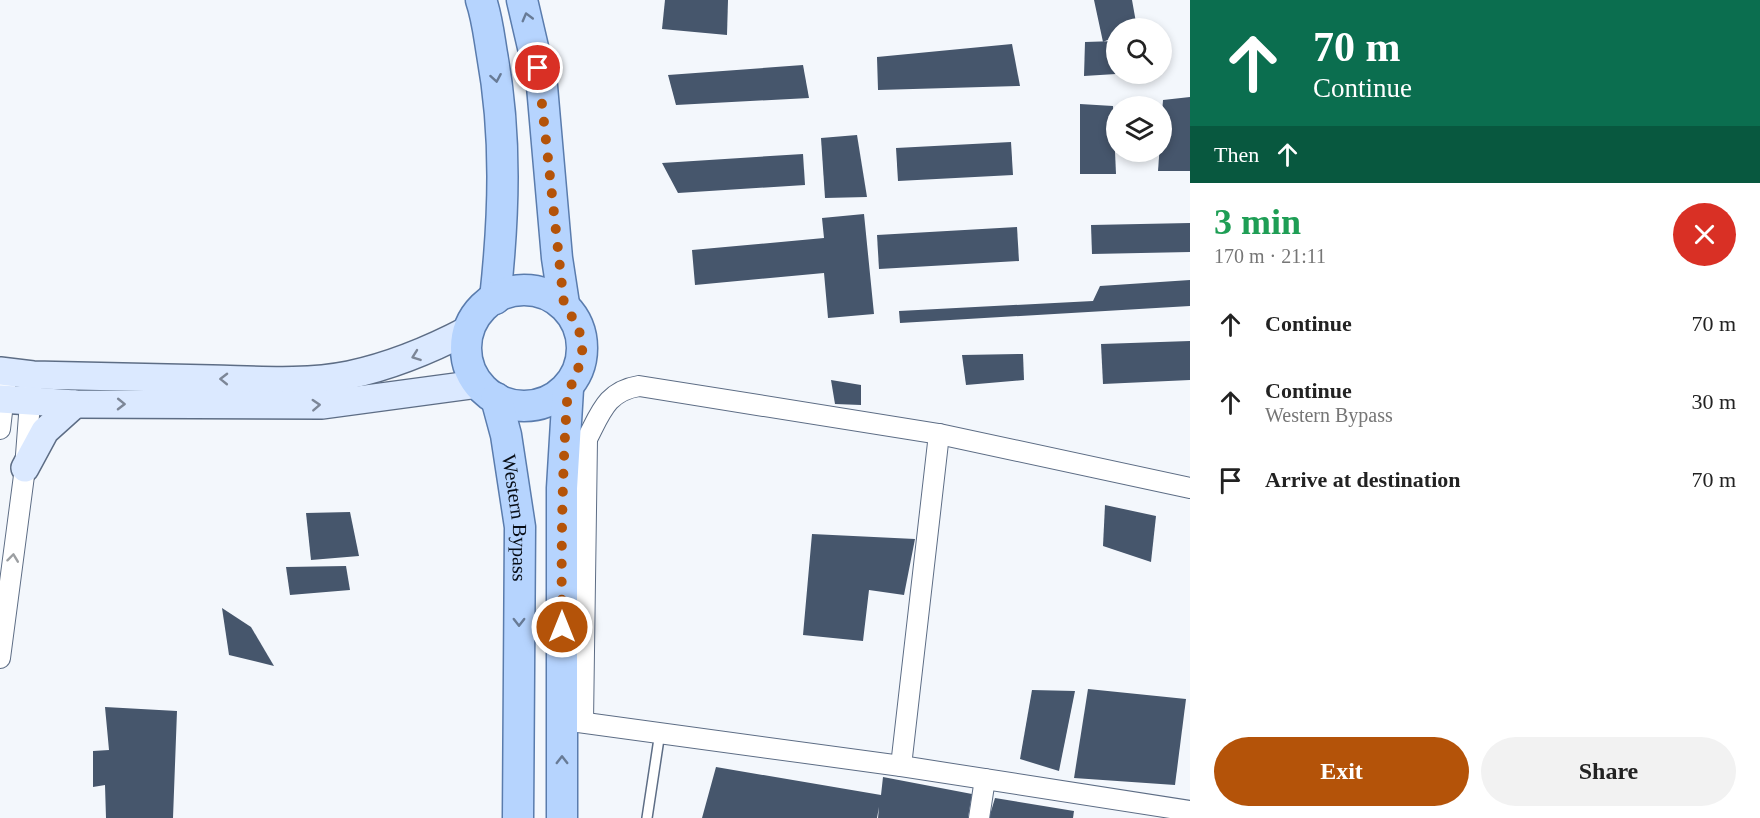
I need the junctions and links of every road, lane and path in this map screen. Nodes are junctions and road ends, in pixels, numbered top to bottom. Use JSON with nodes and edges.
{"nodes":[{"id":1,"x":481,"y":0,"type":"edge"},
{"id":2,"x":522,"y":0,"type":"edge"},
{"id":3,"x":495,"y":299,"type":"junction"},
{"id":4,"x":564,"y":304,"type":"junction"},
{"id":5,"x":468,"y":330,"type":"junction"},
{"id":6,"x":3,"y":371,"type":"edge"},
{"id":7,"x":33,"y":375,"type":"junction"},
{"id":8,"x":568,"y":389,"type":"junction"},
{"id":9,"x":487,"y":391,"type":"junction"},
{"id":10,"x":1,"y":399,"type":"edge"},
{"id":11,"x":30,"y":402,"type":"junction"},
{"id":12,"x":75,"y":404,"type":"junction"},
{"id":13,"x":0,"y":429,"type":"edge"},
{"id":14,"x":939,"y":434,"type":"junction"},
{"id":15,"x":25,"y":468,"type":"junction"},
{"id":16,"x":1190,"y":488,"type":"edge"},
{"id":17,"x":0,"y":658,"type":"edge"},
{"id":18,"x":573,"y":721,"type":"junction"},
{"id":19,"x":660,"y":732,"type":"junction"},
{"id":20,"x":901,"y":766,"type":"junction"},
{"id":21,"x":985,"y":779,"type":"junction"},
{"id":22,"x":1190,"y":812,"type":"edge"},
{"id":23,"x":518,"y":818,"type":"edge"},
{"id":24,"x":562,"y":818,"type":"edge"},
{"id":25,"x":646,"y":818,"type":"edge"},
{"id":26,"x":979,"y":818,"type":"edge"}],
"edges":[{"from":1,"to":3,"type":"main road","one_way":true},
{"from":4,"to":2,"type":"main road","one_way":true},
{"from":3,"to":4,"type":"main road"},
{"from":3,"to":5,"type":"main road"},
{"from":4,"to":8,"type":"main road"},
{"from":5,"to":7,"type":"main road","one_way":true},
{"from":5,"to":9,"type":"main road"},
{"from":6,"to":7,"type":"main road"},
{"from":6,"to":10,"type":"street"},
{"from":7,"to":11,"type":"street"},
{"from":8,"to":9,"type":"main road"},
{"from":8,"to":18,"type":"main road"},
{"from":12,"to":9,"type":"main road","one_way":true},
{"from":9,"to":23,"type":"main road","name":"Western Bypass","one_way":true},
{"from":10,"to":11,"type":"main road"},
{"from":10,"to":13,"type":"street"},
{"from":11,"to":12,"type":"main road"},
{"from":11,"to":15,"type":"street"},
{"from":12,"to":15,"type":"main road"},
{"from":14,"to":16,"type":"street"},
{"from":14,"to":18,"type":"street"},
{"from":14,"to":20,"type":"street"},
{"from":17,"to":15,"type":"street","one_way":true},
{"from":18,"to":19,"type":"street"},
{"from":24,"to":18,"type":"main road","one_way":true},
{"from":19,"to":20,"type":"street"},
{"from":19,"to":25,"type":"lane"},
{"from":20,"to":21,"type":"street"},
{"from":21,"to":22,"type":"street"},
{"from":21,"to":26,"type":"street"}]}
